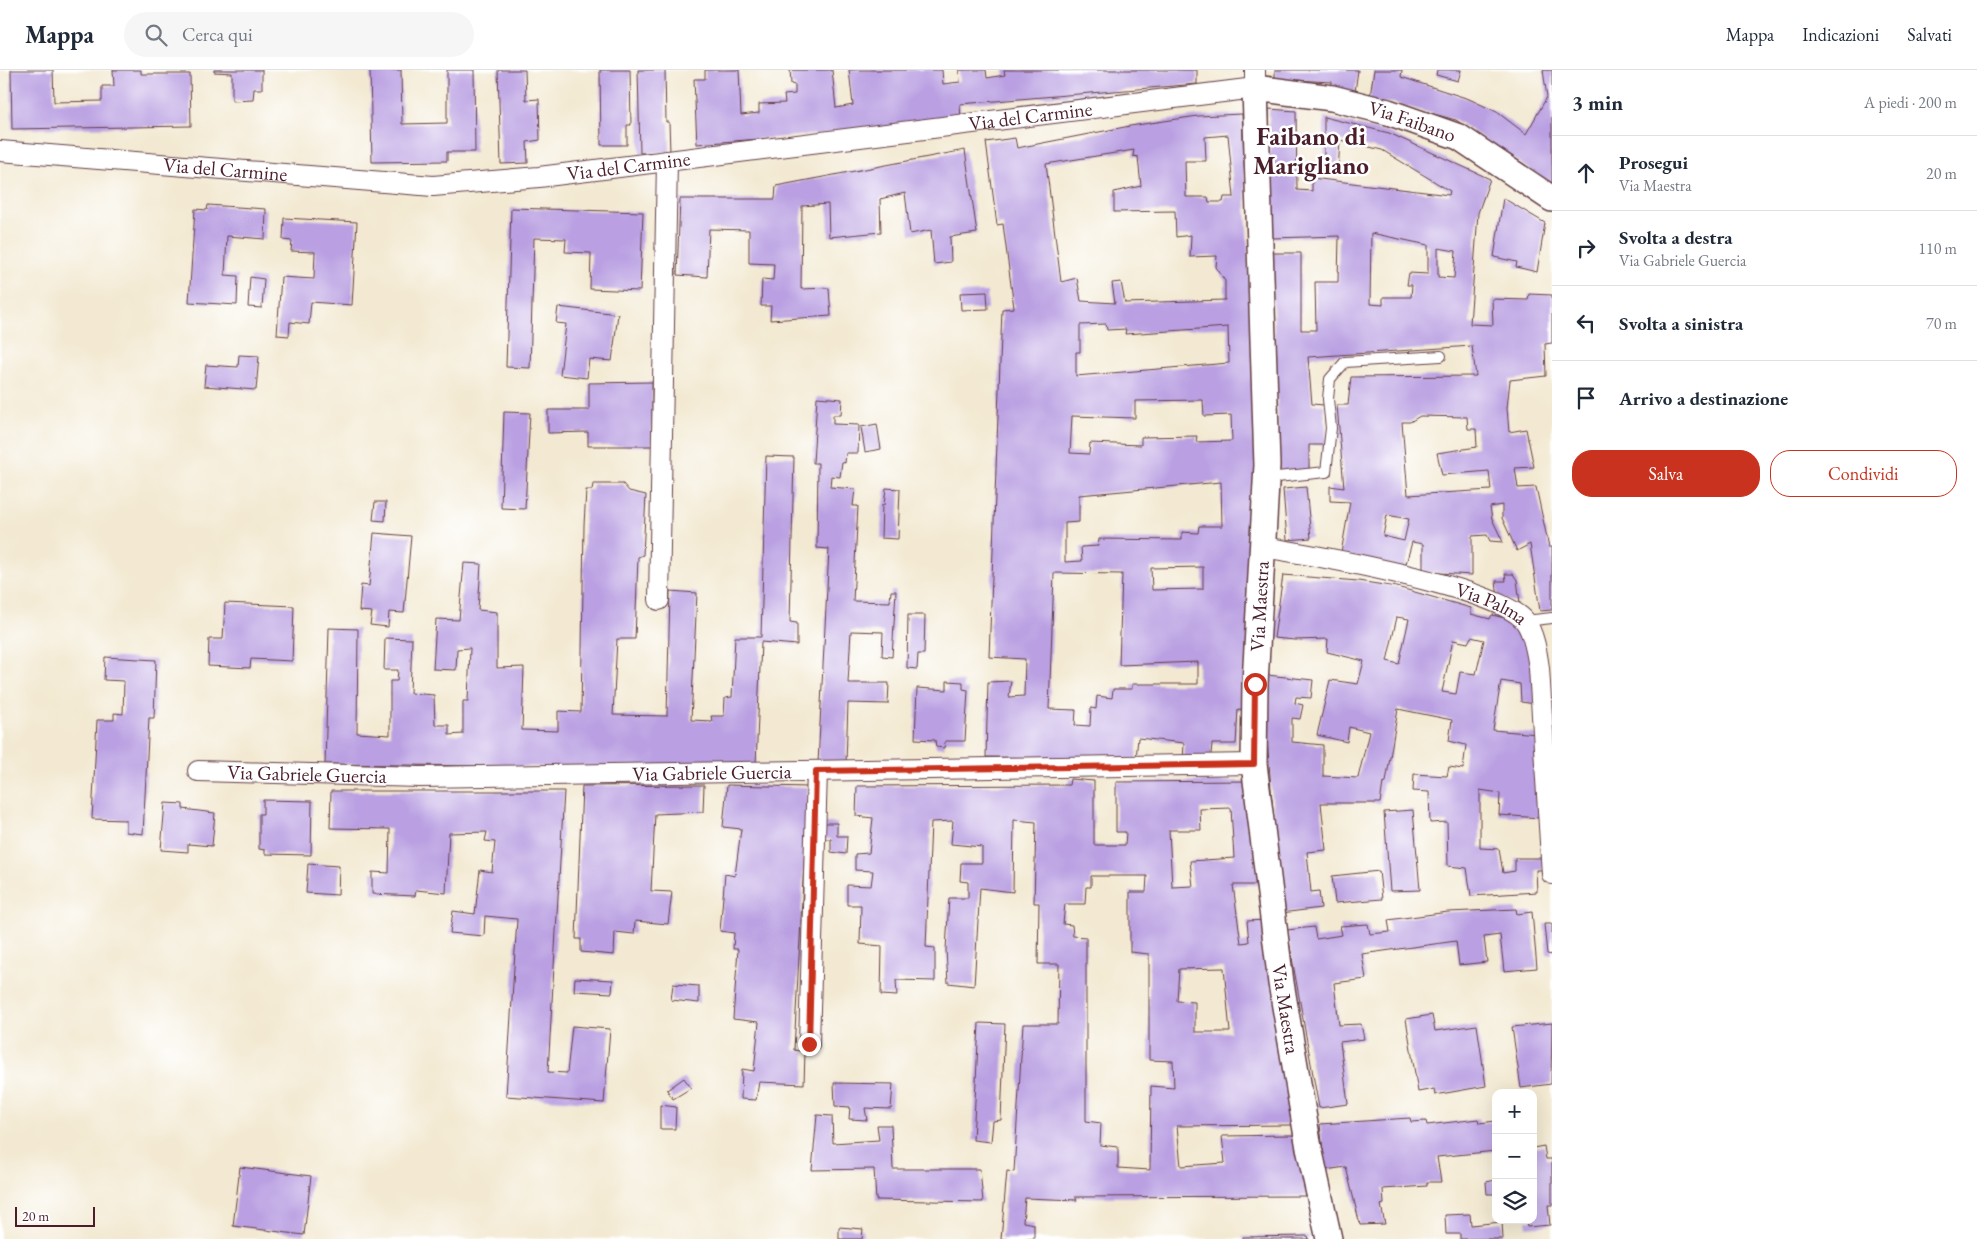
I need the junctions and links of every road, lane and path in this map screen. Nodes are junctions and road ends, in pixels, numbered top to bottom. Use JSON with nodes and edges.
{"nodes":[{"id":1,"x":1255,"y":79,"type":"edge"},
{"id":2,"x":0,"y":151,"type":"edge"},
{"id":3,"x":667,"y":161,"type":"junction"},
{"id":4,"x":1552,"y":199,"type":"edge"},
{"id":5,"x":1441,"y":356,"type":"dead end"},
{"id":6,"x":1267,"y":478,"type":"junction"},
{"id":7,"x":1264,"y":547,"type":"junction"},
{"id":8,"x":659,"y":600,"type":"dead end"},
{"id":9,"x":1552,"y":618,"type":"edge"},
{"id":10,"x":1525,"y":621,"type":"junction"},
{"id":11,"x":1254,"y":764,"type":"junction"},
{"id":12,"x":198,"y":771,"type":"dead end"},
{"id":13,"x":816,"y":771,"type":"junction"},
{"id":14,"x":1552,"y":874,"type":"edge"},
{"id":15,"x":809,"y":1044,"type":"dead end"},
{"id":16,"x":1329,"y":1239,"type":"edge"}],
"edges":[{"from":1,"to":3,"type":"street","name":"Via del Carmine"},
{"from":1,"to":4,"type":"street","name":"Via Faibano"},
{"from":1,"to":6,"type":"street","name":"Via Maestra"},
{"from":2,"to":3,"type":"street","name":"Via del Carmine"},
{"from":3,"to":8,"type":"street"},
{"from":5,"to":6,"type":"lane"},
{"from":6,"to":7,"type":"street","name":"Via Maestra"},
{"from":7,"to":10,"type":"street","name":"Via Palma"},
{"from":7,"to":11,"type":"street","name":"Via Maestra"},
{"from":9,"to":10,"type":"lane"},
{"from":10,"to":14,"type":"street","name":"Via Palma"},
{"from":11,"to":13,"type":"street","name":"Via Gabriele Guercia"},
{"from":11,"to":16,"type":"street","name":"Via Maestra"},
{"from":12,"to":13,"type":"street","name":"Via Gabriele Guercia"},
{"from":13,"to":15,"type":"street"}]}
